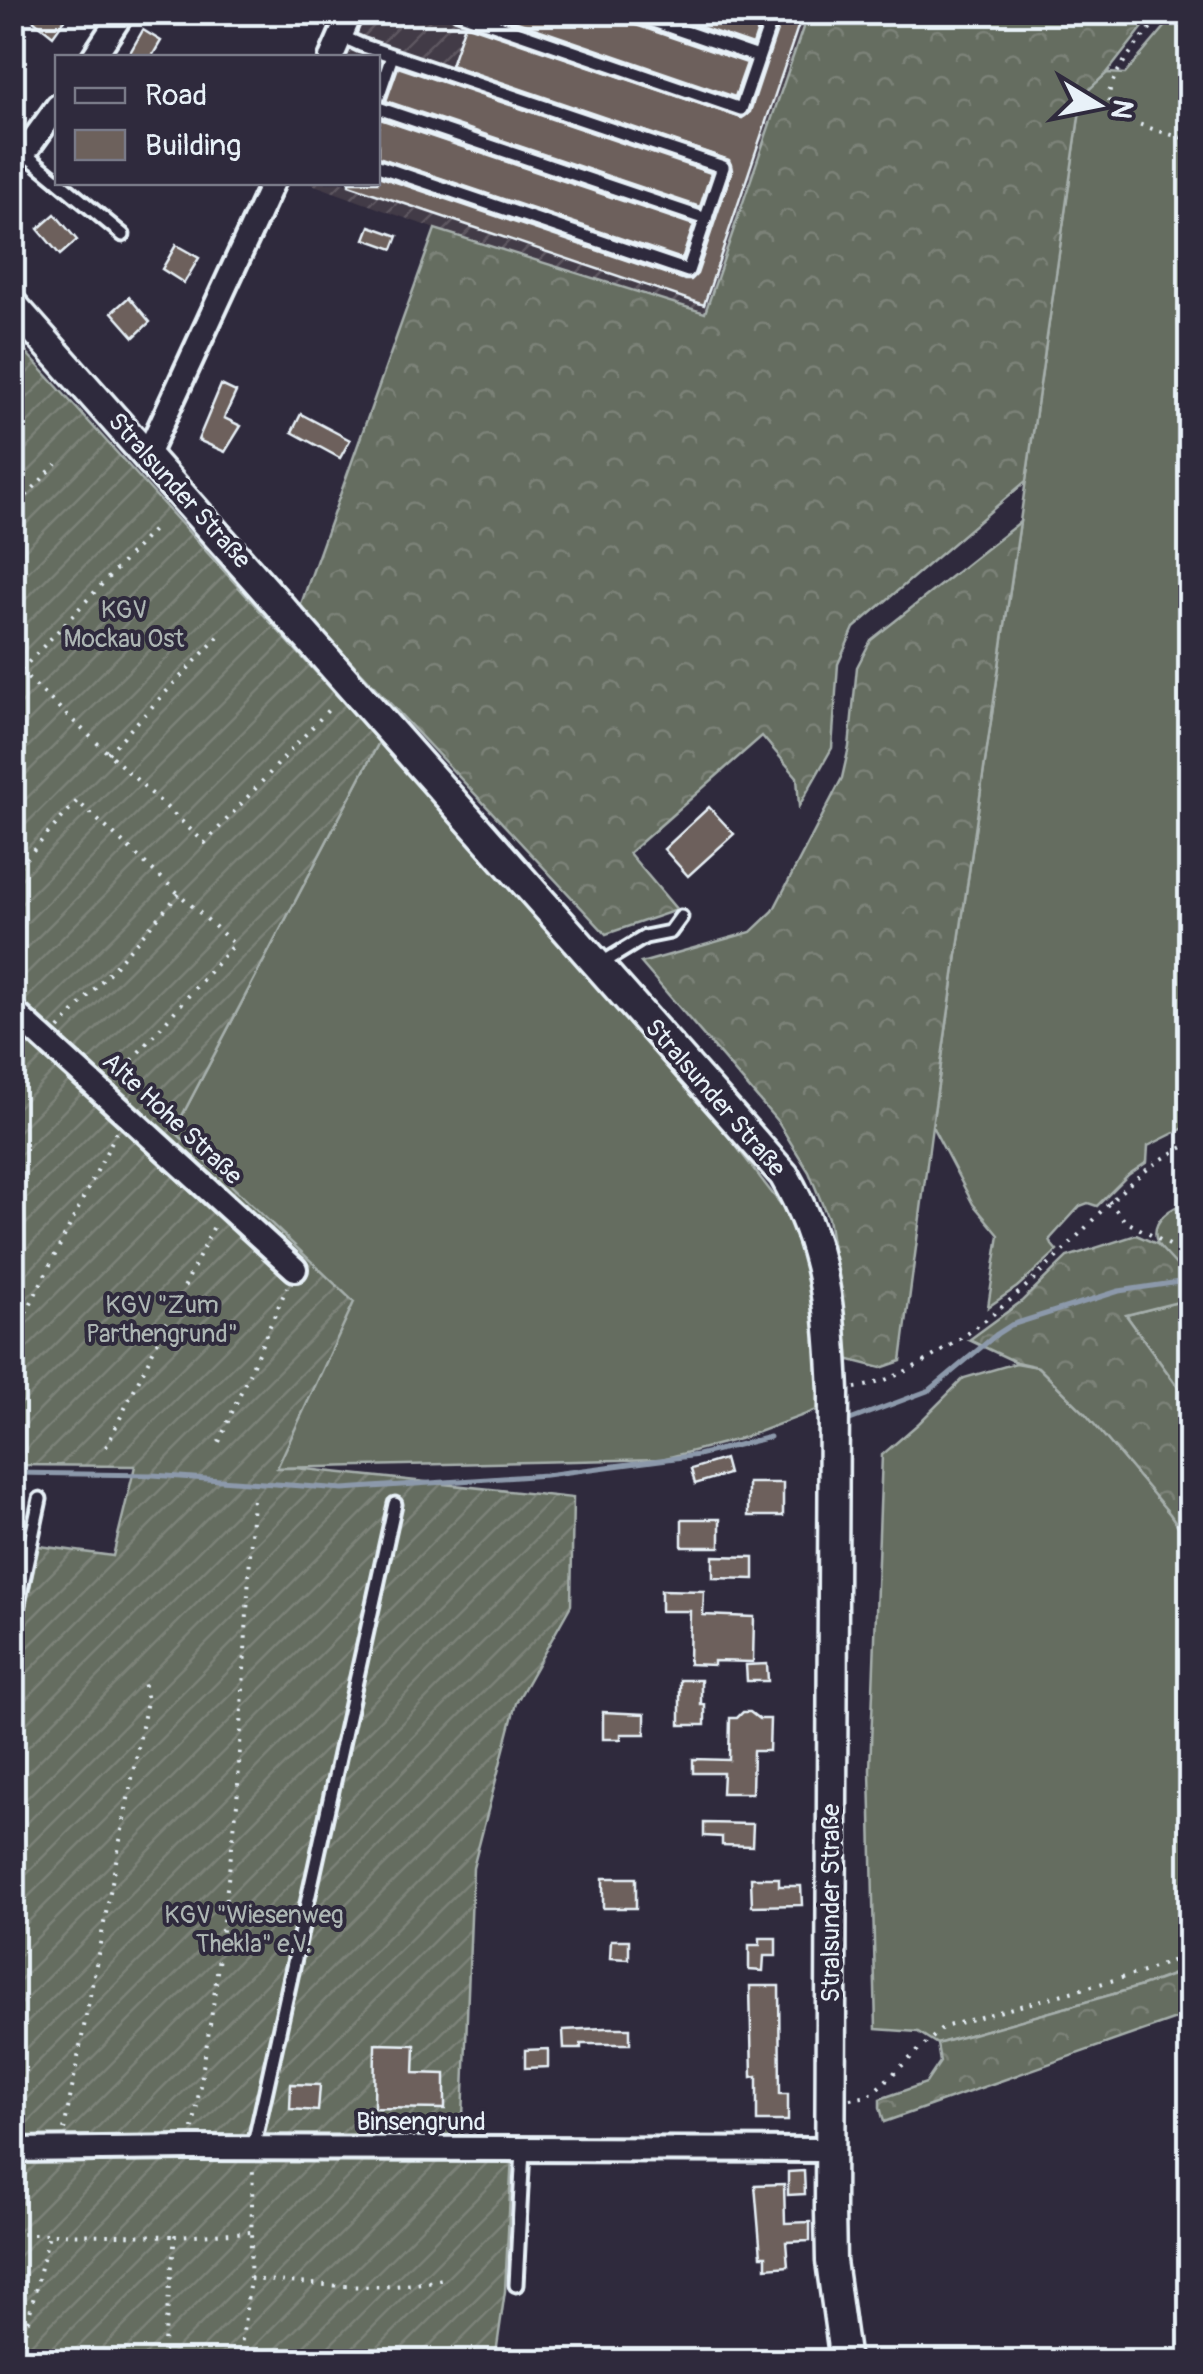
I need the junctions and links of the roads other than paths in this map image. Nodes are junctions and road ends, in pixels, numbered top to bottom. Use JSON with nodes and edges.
{"nodes":[{"id":1,"x":123,"y":12,"type":"edge"},
{"id":2,"x":351,"y":12,"type":"edge"},
{"id":3,"x":458,"y":12,"type":"edge"},
{"id":4,"x":627,"y":12,"type":"edge"},
{"id":5,"x":774,"y":12,"type":"edge"},
{"id":6,"x":336,"y":47,"type":"edge"},
{"id":7,"x":95,"y":55,"type":"edge"},
{"id":8,"x":392,"y":56,"type":"junction"},
{"id":9,"x":758,"y":57,"type":"junction"},
{"id":10,"x":380,"y":91,"type":"edge"},
{"id":11,"x":380,"y":109,"type":"edge"},
{"id":12,"x":55,"y":110,"type":"edge"},
{"id":13,"x":18,"y":156,"type":"edge"},
{"id":14,"x":380,"y":167,"type":"edge"},
{"id":15,"x":55,"y":180,"type":"edge"},
{"id":16,"x":62,"y":185,"type":"edge"},
{"id":17,"x":272,"y":185,"type":"edge"},
{"id":18,"x":706,"y":219,"type":"junction"},
{"id":19,"x":123,"y":234,"type":"dead end"},
{"id":20,"x":12,"y":304,"type":"edge"},
{"id":21,"x":147,"y":455,"type":"junction"},
{"id":22,"x":681,"y":918,"type":"dead end"},
{"id":23,"x":599,"y":965,"type":"junction"},
{"id":24,"x":12,"y":1010,"type":"edge"},
{"id":25,"x":295,"y":1269,"type":"road end"},
{"id":26,"x":40,"y":1499,"type":"dead end"},
{"id":27,"x":395,"y":1504,"type":"dead end"},
{"id":28,"x":12,"y":1632,"type":"edge"},
{"id":29,"x":253,"y":2149,"type":"junction"},
{"id":30,"x":523,"y":2149,"type":"junction"},
{"id":31,"x":12,"y":2150,"type":"edge"},
{"id":32,"x":830,"y":2150,"type":"junction"},
{"id":33,"x":516,"y":2285,"type":"dead end"},
{"id":34,"x":845,"y":2362,"type":"edge"}],
"edges":[{"from":1,"to":7,"type":"street"},
{"from":2,"to":6,"type":"street"},
{"from":3,"to":9,"type":"lane"},
{"from":4,"to":9,"type":"lane"},
{"from":5,"to":9,"type":"lane"},
{"from":6,"to":8,"type":"lane"},
{"from":8,"to":10,"type":"lane"},
{"from":8,"to":18,"type":"lane"},
{"from":11,"to":18,"type":"lane"},
{"from":12,"to":13,"type":"street"},
{"from":13,"to":15,"type":"lane"},
{"from":14,"to":18,"type":"lane"},
{"from":16,"to":19,"type":"lane"},
{"from":17,"to":21,"type":"street"},
{"from":20,"to":21,"type":"street","name":"Stralsunder Straße"},
{"from":21,"to":23,"type":"street","name":"Stralsunder Straße"},
{"from":22,"to":23,"type":"lane"},
{"from":23,"to":32,"type":"street","name":"Stralsunder Straße"},
{"from":24,"to":25,"type":"street","name":"Alte Hohe Straße"},
{"from":26,"to":28,"type":"lane"},
{"from":27,"to":29,"type":"lane"},
{"from":29,"to":30,"type":"street","name":"Binsengrund"},
{"from":29,"to":31,"type":"street","name":"Binsengrund"},
{"from":30,"to":32,"type":"street","name":"Binsengrund"},
{"from":30,"to":33,"type":"lane"},
{"from":32,"to":34,"type":"street","name":"Stralsunder Straße"}]}
